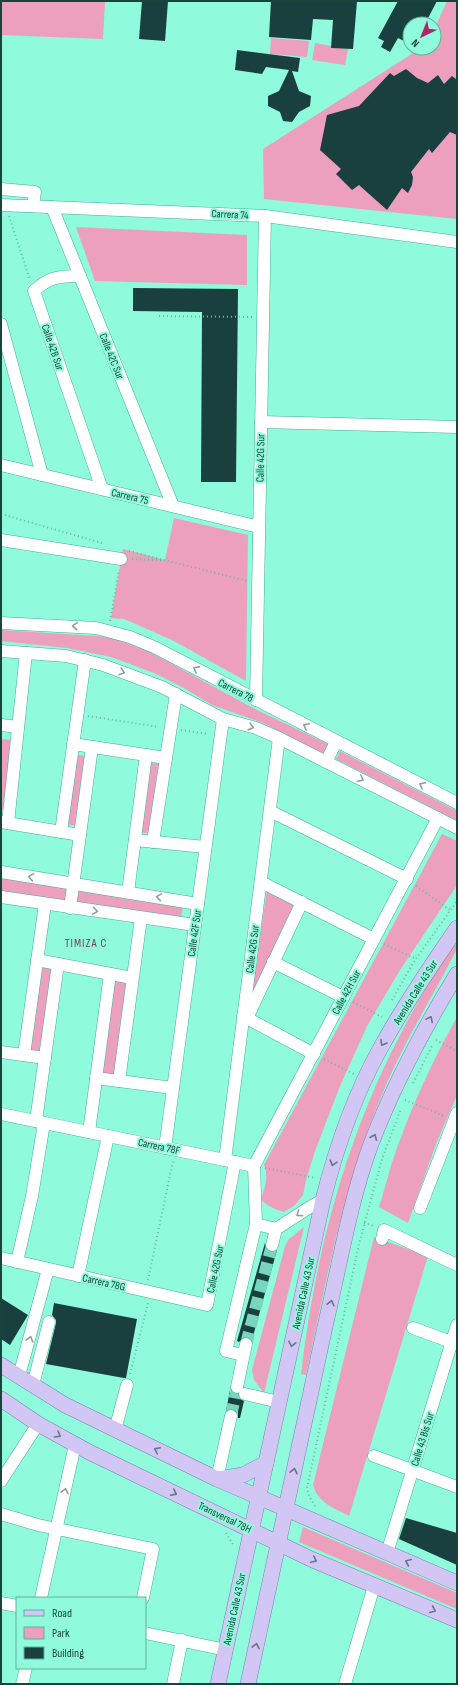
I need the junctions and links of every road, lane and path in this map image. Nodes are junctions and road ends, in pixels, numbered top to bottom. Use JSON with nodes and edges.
{"nodes":[{"id":1,"x":1,"y":189,"type":"edge"},
{"id":2,"x":3,"y":205,"type":"edge"},
{"id":3,"x":34,"y":206,"type":"junction"},
{"id":4,"x":52,"y":207,"type":"junction"},
{"id":5,"x":265,"y":216,"type":"junction"},
{"id":6,"x":457,"y":242,"type":"edge"},
{"id":7,"x":80,"y":276,"type":"junction"},
{"id":8,"x":34,"y":291,"type":"junction"},
{"id":9,"x":159,"y":316,"type":"dead end"},
{"id":10,"x":263,"y":317,"type":"junction"},
{"id":11,"x":1,"y":324,"type":"edge"},
{"id":12,"x":261,"y":422,"type":"junction"},
{"id":13,"x":457,"y":427,"type":"edge"},
{"id":14,"x":1,"y":465,"type":"edge"},
{"id":15,"x":42,"y":475,"type":"junction"},
{"id":16,"x":102,"y":489,"type":"junction"},
{"id":17,"x":173,"y":506,"type":"junction"},
{"id":18,"x":259,"y":527,"type":"junction"},
{"id":19,"x":1,"y":540,"type":"edge"},
{"id":20,"x":121,"y":559,"type":"junction"},
{"id":21,"x":165,"y":560,"type":"dead end"},
{"id":22,"x":1,"y":622,"type":"edge"},
{"id":23,"x":108,"y":630,"type":"junction"},
{"id":24,"x":2,"y":650,"type":"edge"},
{"id":25,"x":26,"y":653,"type":"junction"},
{"id":26,"x":85,"y":660,"type":"junction"},
{"id":27,"x":176,"y":694,"type":"junction"},
{"id":28,"x":256,"y":700,"type":"junction"},
{"id":29,"x":77,"y":715,"type":"junction"},
{"id":30,"x":223,"y":719,"type":"junction"},
{"id":31,"x":1,"y":725,"type":"edge"},
{"id":32,"x":18,"y":727,"type":"junction"},
{"id":33,"x":170,"y":729,"type":"junction"},
{"id":34,"x":220,"y":736,"type":"junction"},
{"id":35,"x":279,"y":738,"type":"junction"},
{"id":36,"x":336,"y":742,"type":"junction"},
{"id":37,"x":73,"y":744,"type":"junction"},
{"id":38,"x":92,"y":747,"type":"junction"},
{"id":39,"x":146,"y":755,"type":"junction"},
{"id":40,"x":166,"y":758,"type":"junction"},
{"id":41,"x":326,"y":762,"type":"junction"},
{"id":42,"x":457,"y":803,"type":"edge"},
{"id":43,"x":270,"y":811,"type":"junction"},
{"id":44,"x":438,"y":818,"type":"junction"},
{"id":45,"x":4,"y":823,"type":"edge"},
{"id":46,"x":457,"y":828,"type":"edge"},
{"id":47,"x":61,"y":832,"type":"junction"},
{"id":48,"x":80,"y":835,"type":"junction"},
{"id":49,"x":135,"y":840,"type":"junction"},
{"id":50,"x":153,"y":842,"type":"junction"},
{"id":51,"x":205,"y":847,"type":"junction"},
{"id":52,"x":1,"y":872,"type":"edge"},
{"id":53,"x":407,"y":879,"type":"junction"},
{"id":54,"x":261,"y":882,"type":"junction"},
{"id":55,"x":73,"y":884,"type":"junction"},
{"id":56,"x":128,"y":892,"type":"junction"},
{"id":57,"x":1,"y":897,"type":"edge"},
{"id":58,"x":302,"y":902,"type":"junction"},
{"id":59,"x":45,"y":904,"type":"junction"},
{"id":60,"x":198,"y":904,"type":"junction"},
{"id":61,"x":70,"y":908,"type":"junction"},
{"id":62,"x":450,"y":910,"type":"dead end"},
{"id":63,"x":141,"y":918,"type":"junction"},
{"id":64,"x":195,"y":925,"type":"junction"},
{"id":65,"x":457,"y":928,"type":"edge"},
{"id":66,"x":374,"y":939,"type":"junction"},
{"id":67,"x":416,"y":959,"type":"dead end"},
{"id":68,"x":37,"y":960,"type":"junction"},
{"id":69,"x":273,"y":962,"type":"junction"},
{"id":70,"x":58,"y":964,"type":"junction"},
{"id":71,"x":110,"y":974,"type":"junction"},
{"id":72,"x":457,"y":974,"type":"edge"},
{"id":73,"x":132,"y":978,"type":"junction"},
{"id":74,"x":344,"y":997,"type":"junction"},
{"id":75,"x":245,"y":1017,"type":"junction"},
{"id":76,"x":382,"y":1017,"type":"dead end"},
{"id":77,"x":457,"y":1051,"type":"edge"},
{"id":78,"x":1,"y":1052,"type":"edge"},
{"id":79,"x":314,"y":1054,"type":"junction"},
{"id":80,"x":24,"y":1056,"type":"junction"},
{"id":81,"x":45,"y":1058,"type":"junction"},
{"id":82,"x":354,"y":1075,"type":"dead end"},
{"id":83,"x":96,"y":1078,"type":"junction"},
{"id":84,"x":119,"y":1081,"type":"junction"},
{"id":85,"x":412,"y":1086,"type":"dead end"},
{"id":86,"x":173,"y":1088,"type":"junction"},
{"id":87,"x":1,"y":1114,"type":"edge"},
{"id":88,"x":456,"y":1118,"type":"edge"},
{"id":89,"x":40,"y":1122,"type":"junction"},
{"id":90,"x":89,"y":1132,"type":"junction"},
{"id":91,"x":108,"y":1136,"type":"junction"},
{"id":92,"x":170,"y":1149,"type":"junction"},
{"id":93,"x":230,"y":1161,"type":"junction"},
{"id":94,"x":254,"y":1166,"type":"junction"},
{"id":95,"x":316,"y":1178,"type":"dead end"},
{"id":96,"x":323,"y":1200,"type":"junction"},
{"id":97,"x":420,"y":1208,"type":"dead end"},
{"id":98,"x":256,"y":1224,"type":"junction"},
{"id":99,"x":276,"y":1229,"type":"junction"},
{"id":100,"x":383,"y":1234,"type":"dead end"},
{"id":101,"x":272,"y":1245,"type":"tunnel mouth"},
{"id":102,"x":1,"y":1258,"type":"edge"},
{"id":103,"x":17,"y":1262,"type":"junction"},
{"id":104,"x":457,"y":1265,"type":"edge"},
{"id":105,"x":48,"y":1269,"type":"junction"},
{"id":106,"x":78,"y":1276,"type":"junction"},
{"id":107,"x":148,"y":1292,"type":"junction"},
{"id":108,"x":207,"y":1305,"type":"joint"},
{"id":109,"x":49,"y":1322,"type":"dead end"},
{"id":110,"x":457,"y":1325,"type":"edge"},
{"id":111,"x":413,"y":1328,"type":"dead end"},
{"id":112,"x":454,"y":1343,"type":"edge"},
{"id":113,"x":1,"y":1365,"type":"edge"},
{"id":114,"x":19,"y":1376,"type":"junction"},
{"id":115,"x":33,"y":1385,"type":"junction"},
{"id":116,"x":127,"y":1385,"type":"joint"},
{"id":117,"x":1,"y":1399,"type":"edge"},
{"id":118,"x":280,"y":1402,"type":"junction"},
{"id":119,"x":231,"y":1416,"type":"tunnel mouth"},
{"id":120,"x":38,"y":1424,"type":"junction"},
{"id":121,"x":115,"y":1430,"type":"junction"},
{"id":122,"x":75,"y":1445,"type":"junction"},
{"id":123,"x":374,"y":1456,"type":"dead end"},
{"id":124,"x":266,"y":1463,"type":"junction"},
{"id":125,"x":413,"y":1470,"type":"junction"},
{"id":126,"x":217,"y":1479,"type":"junction"},
{"id":127,"x":1,"y":1481,"type":"edge"},
{"id":128,"x":457,"y":1487,"type":"edge"},
{"id":129,"x":307,"y":1488,"type":"dead end"},
{"id":130,"x":259,"y":1497,"type":"junction"},
{"id":131,"x":286,"y":1509,"type":"junction"},
{"id":132,"x":1,"y":1514,"type":"edge"},
{"id":133,"x":57,"y":1529,"type":"junction"},
{"id":134,"x":252,"y":1530,"type":"junction"},
{"id":135,"x":278,"y":1543,"type":"junction"},
{"id":136,"x":388,"y":1553,"type":"junction"},
{"id":137,"x":457,"y":1583,"type":"edge"},
{"id":138,"x":374,"y":1586,"type":"junction"},
{"id":139,"x":41,"y":1597,"type":"edge"},
{"id":140,"x":143,"y":1597,"type":"edge"},
{"id":141,"x":1,"y":1602,"type":"edge"},
{"id":142,"x":16,"y":1606,"type":"edge"},
{"id":143,"x":457,"y":1620,"type":"edge"},
{"id":144,"x":146,"y":1633,"type":"edge"},
{"id":145,"x":182,"y":1640,"type":"junction"},
{"id":146,"x":226,"y":1650,"type":"junction"},
{"id":147,"x":26,"y":1669,"type":"edge"},
{"id":148,"x":251,"y":1683,"type":"edge"},
{"id":149,"x":22,"y":1684,"type":"edge"},
{"id":150,"x":173,"y":1684,"type":"edge"},
{"id":151,"x":218,"y":1684,"type":"edge"},
{"id":152,"x":345,"y":1684,"type":"edge"}],
"edges":[{"from":1,"to":3,"type":"street"},
{"from":2,"to":3,"type":"street","name":"Carrera 74"},
{"from":2,"to":8,"type":"path"},
{"from":3,"to":4,"type":"street","name":"Carrera 74"},
{"from":4,"to":5,"type":"street","name":"Carrera 74"},
{"from":4,"to":7,"type":"street","name":"Calle 42C Sur"},
{"from":5,"to":6,"type":"street","name":"Carrera 74"},
{"from":5,"to":10,"type":"street","name":"Calle 42G Sur"},
{"from":7,"to":8,"type":"street"},
{"from":7,"to":17,"type":"street","name":"Calle 42C Sur"},
{"from":8,"to":16,"type":"street","name":"Calle 42B Sur"},
{"from":9,"to":10,"type":"path"},
{"from":10,"to":12,"type":"street","name":"Calle 42G Sur"},
{"from":11,"to":15,"type":"street"},
{"from":12,"to":13,"type":"street"},
{"from":12,"to":18,"type":"street","name":"Calle 42G Sur"},
{"from":14,"to":15,"type":"street","name":"Carrera 75"},
{"from":15,"to":16,"type":"street","name":"Carrera 75"},
{"from":16,"to":17,"type":"street","name":"Carrera 75"},
{"from":17,"to":18,"type":"street","name":"Carrera 75"},
{"from":18,"to":28,"type":"street","name":"Calle 42G Sur"},
{"from":19,"to":20,"type":"street"},
{"from":20,"to":21,"type":"path"},
{"from":20,"to":23,"type":"path"},
{"from":23,"to":22,"type":"street","name":"Carrera 78","one_way":true},
{"from":28,"to":23,"type":"street","name":"Carrera 78","one_way":true},
{"from":24,"to":25,"type":"street"},
{"from":25,"to":26,"type":"street"},
{"from":25,"to":32,"type":"street"},
{"from":26,"to":27,"type":"street","one_way":true},
{"from":26,"to":29,"type":"street"},
{"from":27,"to":30,"type":"street"},
{"from":27,"to":33,"type":"street"},
{"from":36,"to":28,"type":"street","name":"Carrera 78","one_way":true},
{"from":29,"to":33,"type":"path"},
{"from":29,"to":37,"type":"street"},
{"from":30,"to":34,"type":"street","name":"Calle 42F Sur"},
{"from":30,"to":35,"type":"street","one_way":true},
{"from":31,"to":32,"type":"street"},
{"from":32,"to":45,"type":"street"},
{"from":33,"to":34,"type":"path"},
{"from":33,"to":40,"type":"street"},
{"from":34,"to":51,"type":"street","name":"Calle 42F Sur"},
{"from":35,"to":41,"type":"street"},
{"from":35,"to":43,"type":"street","name":"Calle 42G Sur"},
{"from":36,"to":41,"type":"street"},
{"from":42,"to":36,"type":"street","name":"Carrera 78","one_way":true},
{"from":37,"to":38,"type":"street"},
{"from":37,"to":47,"type":"street"},
{"from":38,"to":39,"type":"street"},
{"from":38,"to":48,"type":"street"},
{"from":39,"to":40,"type":"street"},
{"from":39,"to":49,"type":"street"},
{"from":40,"to":50,"type":"street"},
{"from":41,"to":44,"type":"street","one_way":true},
{"from":43,"to":53,"type":"street"},
{"from":43,"to":54,"type":"street","name":"Calle 42G Sur"},
{"from":44,"to":46,"type":"street"},
{"from":44,"to":53,"type":"street","name":"Calle 42H Sur"},
{"from":45,"to":47,"type":"street"},
{"from":47,"to":48,"type":"street"},
{"from":48,"to":55,"type":"street"},
{"from":49,"to":50,"type":"street"},
{"from":49,"to":56,"type":"street"},
{"from":50,"to":51,"type":"street"},
{"from":51,"to":60,"type":"street","name":"Calle 42F Sur"},
{"from":55,"to":52,"type":"street","one_way":true},
{"from":53,"to":62,"type":"path"},
{"from":53,"to":66,"type":"street","name":"Calle 42H Sur"},
{"from":54,"to":58,"type":"street"},
{"from":54,"to":75,"type":"street","name":"Calle 42G Sur"},
{"from":55,"to":56,"type":"street"},
{"from":55,"to":61,"type":"street"},
{"from":60,"to":56,"type":"street","one_way":true},
{"from":57,"to":59,"type":"street"},
{"from":58,"to":66,"type":"street"},
{"from":58,"to":69,"type":"street"},
{"from":59,"to":61,"type":"street"},
{"from":59,"to":68,"type":"street"},
{"from":60,"to":64,"type":"street","name":"Calle 42F Sur"},
{"from":61,"to":63,"type":"street","one_way":true},
{"from":63,"to":64,"type":"street"},
{"from":63,"to":73,"type":"street"},
{"from":64,"to":86,"type":"street","name":"Calle 42F Sur"},
{"from":65,"to":96,"type":"main road","name":"Avenida Calle 43 Sur","one_way":true},
{"from":66,"to":67,"type":"path"},
{"from":66,"to":74,"type":"street","name":"Calle 42H Sur"},
{"from":68,"to":70,"type":"street"},
{"from":68,"to":80,"type":"street"},
{"from":69,"to":74,"type":"street"},
{"from":69,"to":75,"type":"street"},
{"from":70,"to":71,"type":"street"},
{"from":70,"to":81,"type":"street"},
{"from":71,"to":73,"type":"street"},
{"from":71,"to":83,"type":"street"},
{"from":131,"to":72,"type":"main road","one_way":true},
{"from":73,"to":84,"type":"street"},
{"from":74,"to":76,"type":"path"},
{"from":74,"to":79,"type":"street","name":"Calle 42H Sur"},
{"from":75,"to":79,"type":"street"},
{"from":75,"to":93,"type":"street","name":"Calle 42G Sur"},
{"from":77,"to":85,"type":"path"},
{"from":78,"to":80,"type":"street"},
{"from":79,"to":82,"type":"path"},
{"from":79,"to":94,"type":"street","name":"Calle 42H Sur"},
{"from":80,"to":81,"type":"street"},
{"from":81,"to":89,"type":"street"},
{"from":83,"to":84,"type":"street"},
{"from":83,"to":90,"type":"street"},
{"from":84,"to":86,"type":"street"},
{"from":86,"to":92,"type":"street","name":"Calle 42F Sur"},
{"from":87,"to":89,"type":"street","name":"Carrera 78F"},
{"from":88,"to":97,"type":"street"},
{"from":88,"to":129,"type":"path"},
{"from":89,"to":90,"type":"street","name":"Carrera 78F"},
{"from":89,"to":103,"type":"street"},
{"from":90,"to":91,"type":"street","name":"Carrera 78F"},
{"from":91,"to":92,"type":"street","name":"Carrera 78F"},
{"from":91,"to":106,"type":"street"},
{"from":92,"to":93,"type":"street","name":"Carrera 78F"},
{"from":92,"to":107,"type":"path"},
{"from":93,"to":94,"type":"street","name":"Carrera 78F"},
{"from":93,"to":108,"type":"street","name":"Calle 42G Sur"},
{"from":94,"to":95,"type":"path"},
{"from":94,"to":98,"type":"street"},
{"from":96,"to":99,"type":"street","one_way":true},
{"from":96,"to":118,"type":"main road","name":"Avenida Calle 43 Sur","one_way":true},
{"from":98,"to":99,"type":"street"},
{"from":98,"to":118,"type":"street"},
{"from":99,"to":101,"type":"street"},
{"from":100,"to":104,"type":"street"},
{"from":102,"to":103,"type":"street","name":"Carrera 78G"},
{"from":103,"to":105,"type":"street","name":"Carrera 78G"},
{"from":105,"to":106,"type":"street","name":"Carrera 78G"},
{"from":114,"to":105,"type":"street","one_way":true},
{"from":106,"to":107,"type":"street","name":"Carrera 78G"},
{"from":107,"to":108,"type":"street","name":"Carrera 78G"},
{"from":107,"to":116,"type":"path"},
{"from":109,"to":115,"type":"street"},
{"from":110,"to":112,"type":"street","name":"Calle 43 Bis Sur"},
{"from":111,"to":112,"type":"street"},
{"from":112,"to":125,"type":"street","name":"Calle 43 Bis Sur"},
{"from":113,"to":114,"type":"main road"},
{"from":114,"to":115,"type":"main road"},
{"from":115,"to":121,"type":"main road"},
{"from":116,"to":121,"type":"street"},
{"from":117,"to":120,"type":"main road","name":"Transversal 78H"},
{"from":118,"to":124,"type":"main road","name":"Avenida Calle 43 Sur"},
{"from":119,"to":126,"type":"street"},
{"from":120,"to":122,"type":"main road","name":"Transversal 78H","one_way":true},
{"from":120,"to":127,"type":"street"},
{"from":126,"to":121,"type":"main road","one_way":true},
{"from":133,"to":122,"type":"street","one_way":true},
{"from":122,"to":134,"type":"main road","name":"Transversal 78H","one_way":true},
{"from":123,"to":125,"type":"street"},
{"from":124,"to":126,"type":"main road"},
{"from":124,"to":130,"type":"main road","name":"Avenida Calle 43 Sur"},
{"from":125,"to":128,"type":"street"},
{"from":125,"to":136,"type":"street","name":"Calle 43 Bis Sur"},
{"from":126,"to":130,"type":"main road"},
{"from":130,"to":131,"type":"main road"},
{"from":130,"to":134,"type":"main road","name":"Avenida Calle 43 Sur"},
{"from":131,"to":135,"type":"main road"},
{"from":131,"to":136,"type":"main road"},
{"from":132,"to":133,"type":"street"},
{"from":133,"to":139,"type":"street"},
{"from":133,"to":140,"type":"street"},
{"from":134,"to":135,"type":"main road","name":"Transversal 78H"},
{"from":134,"to":146,"type":"main road","name":"Avenida Calle 43 Sur"},
{"from":135,"to":138,"type":"main road","name":"Transversal 78H","one_way":true},
{"from":148,"to":135,"type":"main road","one_way":true},
{"from":137,"to":136,"type":"main road","one_way":true},
{"from":138,"to":143,"type":"main road","name":"Transversal 78H","one_way":true},
{"from":138,"to":152,"type":"street"},
{"from":141,"to":142,"type":"street"},
{"from":144,"to":145,"type":"street"},
{"from":145,"to":146,"type":"street"},
{"from":145,"to":150,"type":"street"},
{"from":146,"to":151,"type":"main road","name":"Avenida Calle 43 Sur"},
{"from":147,"to":149,"type":"street"}]}
